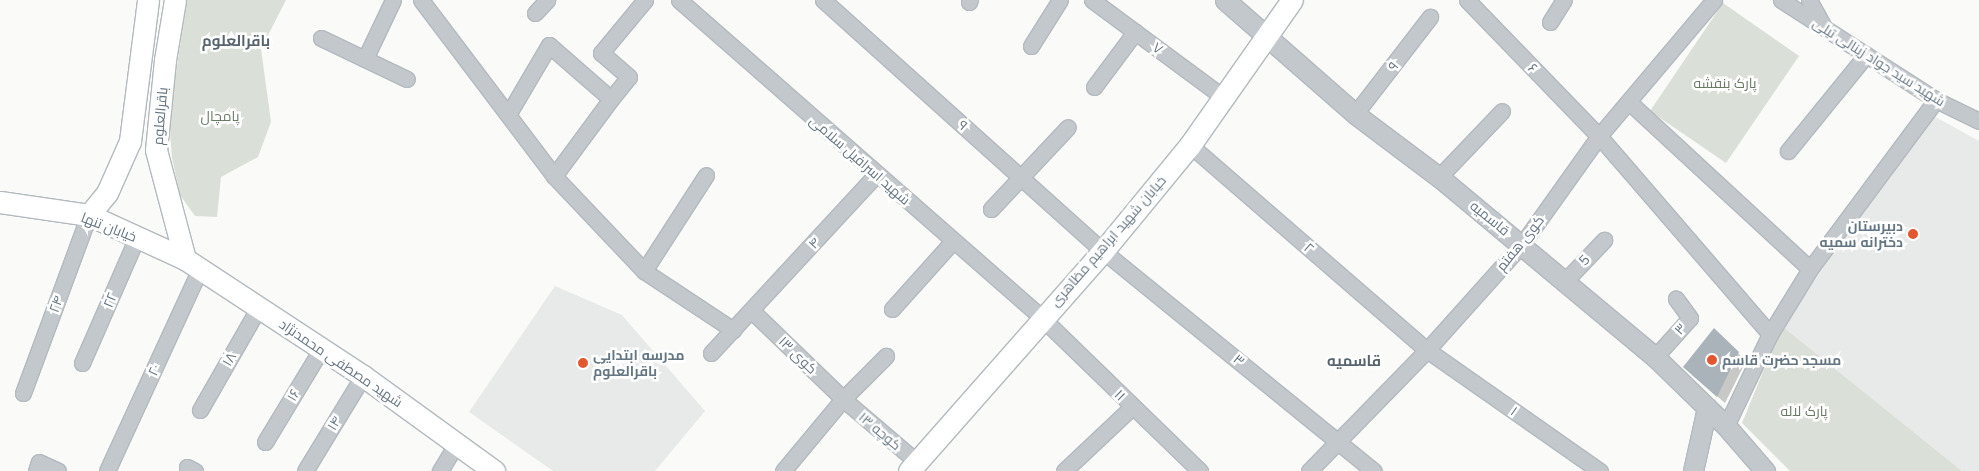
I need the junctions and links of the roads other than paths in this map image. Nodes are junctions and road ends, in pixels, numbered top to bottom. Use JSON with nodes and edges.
{"nodes":[{"id":1,"x":148,"y":0,"type":"edge"},
{"id":2,"x":175,"y":0,"type":"edge"},
{"id":3,"x":393,"y":0,"type":"edge"},
{"id":4,"x":421,"y":0,"type":"edge"},
{"id":5,"x":547,"y":0,"type":"edge"},
{"id":6,"x":645,"y":0,"type":"edge"},
{"id":7,"x":679,"y":0,"type":"edge"},
{"id":8,"x":823,"y":0,"type":"edge"},
{"id":9,"x":1060,"y":0,"type":"edge"},
{"id":10,"x":1092,"y":0,"type":"edge"},
{"id":11,"x":1224,"y":0,"type":"edge"},
{"id":12,"x":1292,"y":0,"type":"edge"},
{"id":13,"x":1468,"y":0,"type":"edge"},
{"id":14,"x":1564,"y":0,"type":"edge"},
{"id":15,"x":1714,"y":0,"type":"edge"},
{"id":16,"x":1781,"y":0,"type":"edge"},
{"id":17,"x":1809,"y":0,"type":"edge"},
{"id":18,"x":839,"y":5,"type":"edge"},
{"id":19,"x":535,"y":13,"type":"dead end"},
{"id":20,"x":1430,"y":18,"type":"dead end"},
{"id":21,"x":1550,"y":22,"type":"dead end"},
{"id":22,"x":1825,"y":28,"type":"junction"},
{"id":23,"x":1135,"y":32,"type":"junction"},
{"id":24,"x":321,"y":38,"type":"dead end"},
{"id":25,"x":1266,"y":38,"type":"junction"},
{"id":26,"x":1030,"y":46,"type":"dead end"},
{"id":27,"x":1866,"y":55,"type":"junction"},
{"id":28,"x":365,"y":59,"type":"junction"},
{"id":29,"x":407,"y":79,"type":"dead end"},
{"id":30,"x":1094,"y":87,"type":"dead end"},
{"id":31,"x":1223,"y":97,"type":"junction"},
{"id":32,"x":611,"y":99,"type":"junction"},
{"id":33,"x":1936,"y":100,"type":"junction"},
{"id":34,"x":1629,"y":102,"type":"junction"},
{"id":35,"x":1502,"y":111,"type":"dead end"},
{"id":36,"x":509,"y":113,"type":"junction"},
{"id":37,"x":1355,"y":114,"type":"junction"},
{"id":38,"x":1979,"y":121,"type":"edge"},
{"id":39,"x":1068,"y":127,"type":"dead end"},
{"id":40,"x":1599,"y":136,"type":"junction"},
{"id":41,"x":1190,"y":145,"type":"junction"},
{"id":42,"x":1788,"y":151,"type":"dead end"},
{"id":43,"x":706,"y":175,"type":"dead end"},
{"id":44,"x":876,"y":175,"type":"junction"},
{"id":45,"x":554,"y":176,"type":"junction"},
{"id":46,"x":1021,"y":177,"type":"junction"},
{"id":47,"x":1439,"y":177,"type":"junction"},
{"id":48,"x":1,"y":206,"type":"edge"},
{"id":49,"x":991,"y":209,"type":"dead end"},
{"id":50,"x":88,"y":215,"type":"junction"},
{"id":51,"x":137,"y":237,"type":"junction"},
{"id":52,"x":1604,"y":240,"type":"dead end"},
{"id":53,"x":953,"y":241,"type":"junction"},
{"id":54,"x":1522,"y":244,"type":"junction"},
{"id":55,"x":1103,"y":251,"type":"junction"},
{"id":56,"x":193,"y":264,"type":"junction"},
{"id":57,"x":1810,"y":269,"type":"junction"},
{"id":58,"x":644,"y":270,"type":"junction"},
{"id":59,"x":1565,"y":281,"type":"junction"},
{"id":60,"x":1676,"y":299,"type":"dead end"},
{"id":61,"x":259,"y":307,"type":"junction"},
{"id":62,"x":892,"y":309,"type":"dead end"},
{"id":63,"x":752,"y":311,"type":"junction"},
{"id":64,"x":1042,"y":318,"type":"junction"},
{"id":65,"x":733,"y":330,"type":"junction"},
{"id":66,"x":1770,"y":334,"type":"junction"},
{"id":67,"x":322,"y":348,"type":"junction"},
{"id":68,"x":1427,"y":350,"type":"junction"},
{"id":69,"x":711,"y":353,"type":"dead end"},
{"id":70,"x":886,"y":356,"type":"dead end"},
{"id":71,"x":1655,"y":357,"type":"junction"},
{"id":72,"x":82,"y":363,"type":"dead end"},
{"id":73,"x":363,"y":376,"type":"junction"},
{"id":74,"x":23,"y":393,"type":"dead end"},
{"id":75,"x":843,"y":399,"type":"junction"},
{"id":76,"x":1132,"y":407,"type":"junction"},
{"id":77,"x":1707,"y":408,"type":"junction"},
{"id":78,"x":200,"y":410,"type":"dead end"},
{"id":79,"x":1726,"y":426,"type":"junction"},
{"id":80,"x":1338,"y":440,"type":"junction"},
{"id":81,"x":265,"y":442,"type":"dead end"},
{"id":82,"x":456,"y":444,"type":"junction"},
{"id":83,"x":913,"y":467,"type":"edge"},
{"id":84,"x":1195,"y":470,"type":"edge"},
{"id":85,"x":36,"y":471,"type":"edge"},
{"id":86,"x":58,"y":471,"type":"edge"},
{"id":87,"x":107,"y":471,"type":"edge"},
{"id":88,"x":305,"y":471,"type":"edge"},
{"id":89,"x":440,"y":471,"type":"edge"},
{"id":90,"x":494,"y":471,"type":"edge"},
{"id":91,"x":783,"y":471,"type":"edge"},
{"id":92,"x":1064,"y":471,"type":"edge"},
{"id":93,"x":1309,"y":471,"type":"edge"},
{"id":94,"x":1374,"y":471,"type":"edge"},
{"id":95,"x":1600,"y":471,"type":"edge"},
{"id":96,"x":1693,"y":471,"type":"edge"},
{"id":97,"x":1765,"y":471,"type":"edge"}],
"edges":[{"from":1,"to":50,"type":"main road","name":"باقرالعلوم"},
{"from":2,"to":56,"type":"main road","name":"باقرالعلوم"},
{"from":3,"to":28,"type":"street"},
{"from":4,"to":36,"type":"street"},
{"from":5,"to":19,"type":"street"},
{"from":6,"to":32,"type":"street"},
{"from":7,"to":44,"type":"street","name":"شهید اسرافیل سلامی"},
{"from":8,"to":18,"type":"street","name":"۹"},
{"from":9,"to":26,"type":"street"},
{"from":10,"to":23,"type":"street","name":"۷"},
{"from":11,"to":25,"type":"street","name":"قاسمیه"},
{"from":12,"to":25,"type":"main road","name":"خیابان شهید ابراهیم مظاهری"},
{"from":13,"to":40,"type":"street","name":"۶"},
{"from":14,"to":21,"type":"street"},
{"from":15,"to":34,"type":"street","name":"کوی هفتم"},
{"from":16,"to":22,"type":"street","name":"شهید سید جواد زینالی تیلی"},
{"from":17,"to":22,"type":"street"},
{"from":18,"to":46,"type":"street","name":"۹"},
{"from":20,"to":37,"type":"street","name":"۹"},
{"from":22,"to":27,"type":"street","name":"شهید سید جواد زینالی تیلی"},
{"from":23,"to":30,"type":"street"},
{"from":23,"to":31,"type":"street","name":"۷"},
{"from":24,"to":28,"type":"street"},
{"from":25,"to":31,"type":"main road","name":"خیابان شهید ابراهیم مظاهری"},
{"from":25,"to":37,"type":"street","name":"قاسمیه"},
{"from":27,"to":33,"type":"street","name":"شهید سید جواد زینالی تیلی"},
{"from":27,"to":42,"type":"street"},
{"from":28,"to":29,"type":"street"},
{"from":31,"to":41,"type":"main road","name":"خیابان شهید ابراهیم مظاهری"},
{"from":32,"to":36,"type":"street"},
{"from":32,"to":45,"type":"street"},
{"from":33,"to":38,"type":"street","name":"شهید سید جواد زینالی تیلی"},
{"from":33,"to":57,"type":"street"},
{"from":34,"to":40,"type":"street","name":"کوی هفتم"},
{"from":34,"to":57,"type":"street"},
{"from":35,"to":47,"type":"street"},
{"from":36,"to":45,"type":"street"},
{"from":37,"to":47,"type":"street","name":"قاسمیه"},
{"from":39,"to":46,"type":"street"},
{"from":40,"to":54,"type":"street","name":"کوی هفتم"},
{"from":40,"to":66,"type":"street","name":"۶"},
{"from":41,"to":55,"type":"main road","name":"خیابان شهید ابراهیم مظاهری"},
{"from":41,"to":68,"type":"street","name":"۲"},
{"from":43,"to":58,"type":"street"},
{"from":44,"to":53,"type":"street","name":"شهید اسرافیل سلامی"},
{"from":44,"to":63,"type":"street","name":"۴"},
{"from":45,"to":58,"type":"street"},
{"from":46,"to":49,"type":"street"},
{"from":46,"to":55,"type":"street","name":"۹"},
{"from":47,"to":54,"type":"street","name":"قاسمیه"},
{"from":48,"to":50,"type":"main road","name":"خیابان تنها"},
{"from":50,"to":51,"type":"main road","name":"خیابان تنها"},
{"from":50,"to":74,"type":"street","name":"۲۴"},
{"from":51,"to":56,"type":"main road","name":"خیابان تنها"},
{"from":51,"to":72,"type":"street","name":"۲۲"},
{"from":52,"to":59,"type":"street","name":"5"},
{"from":53,"to":62,"type":"street"},
{"from":53,"to":64,"type":"street","name":"شهید اسرافیل سلامی"},
{"from":54,"to":59,"type":"street","name":"قاسمیه"},
{"from":54,"to":68,"type":"street","name":"کوی هفتم"},
{"from":55,"to":64,"type":"main road","name":"خیابان شهید ابراهیم مظاهری"},
{"from":55,"to":80,"type":"street","name":"۳"},
{"from":56,"to":61,"type":"main road","name":"شهید مصطفی محمدنژاد"},
{"from":56,"to":87,"type":"street","name":"۲۰"},
{"from":57,"to":66,"type":"street"},
{"from":58,"to":65,"type":"street"},
{"from":59,"to":71,"type":"street","name":"قاسمیه"},
{"from":60,"to":71,"type":"street","name":"۳"},
{"from":61,"to":67,"type":"main road","name":"شهید مصطفی محمدنژاد"},
{"from":61,"to":78,"type":"street","name":"۱۸"},
{"from":63,"to":65,"type":"street","name":"۴"},
{"from":63,"to":75,"type":"street","name":"کوی ۱۳"},
{"from":64,"to":76,"type":"street","name":"۱۱"},
{"from":64,"to":83,"type":"main road","name":"خیابان شهید ابراهیم مظاهری"},
{"from":65,"to":69,"type":"street","name":"۴"},
{"from":66,"to":79,"type":"street"},
{"from":67,"to":73,"type":"main road","name":"شهید مصطفی محمدنژاد"},
{"from":67,"to":81,"type":"street","name":"۱۶"},
{"from":68,"to":80,"type":"street","name":"کوی هفتم"},
{"from":68,"to":95,"type":"street","name":"۱"},
{"from":70,"to":75,"type":"street"},
{"from":71,"to":77,"type":"street","name":"قاسمیه"},
{"from":73,"to":82,"type":"main road","name":"شهید مصطفی محمدنژاد"},
{"from":73,"to":88,"type":"street","name":"۱۴"},
{"from":75,"to":83,"type":"street","name":"کوچه ۱۳"},
{"from":75,"to":91,"type":"street"},
{"from":76,"to":84,"type":"street","name":"۱۱"},
{"from":76,"to":92,"type":"street"},
{"from":77,"to":79,"type":"street","name":"قاسمیه"},
{"from":77,"to":96,"type":"street"},
{"from":79,"to":97,"type":"street","name":"قاسمیه"},
{"from":80,"to":93,"type":"street","name":"کوی هفتم"},
{"from":80,"to":94,"type":"street","name":"۳"},
{"from":82,"to":89,"type":"street"},
{"from":82,"to":90,"type":"main road","name":"شهید مصطفی محمدنژاد"},
{"from":85,"to":86,"type":"street"}]}
